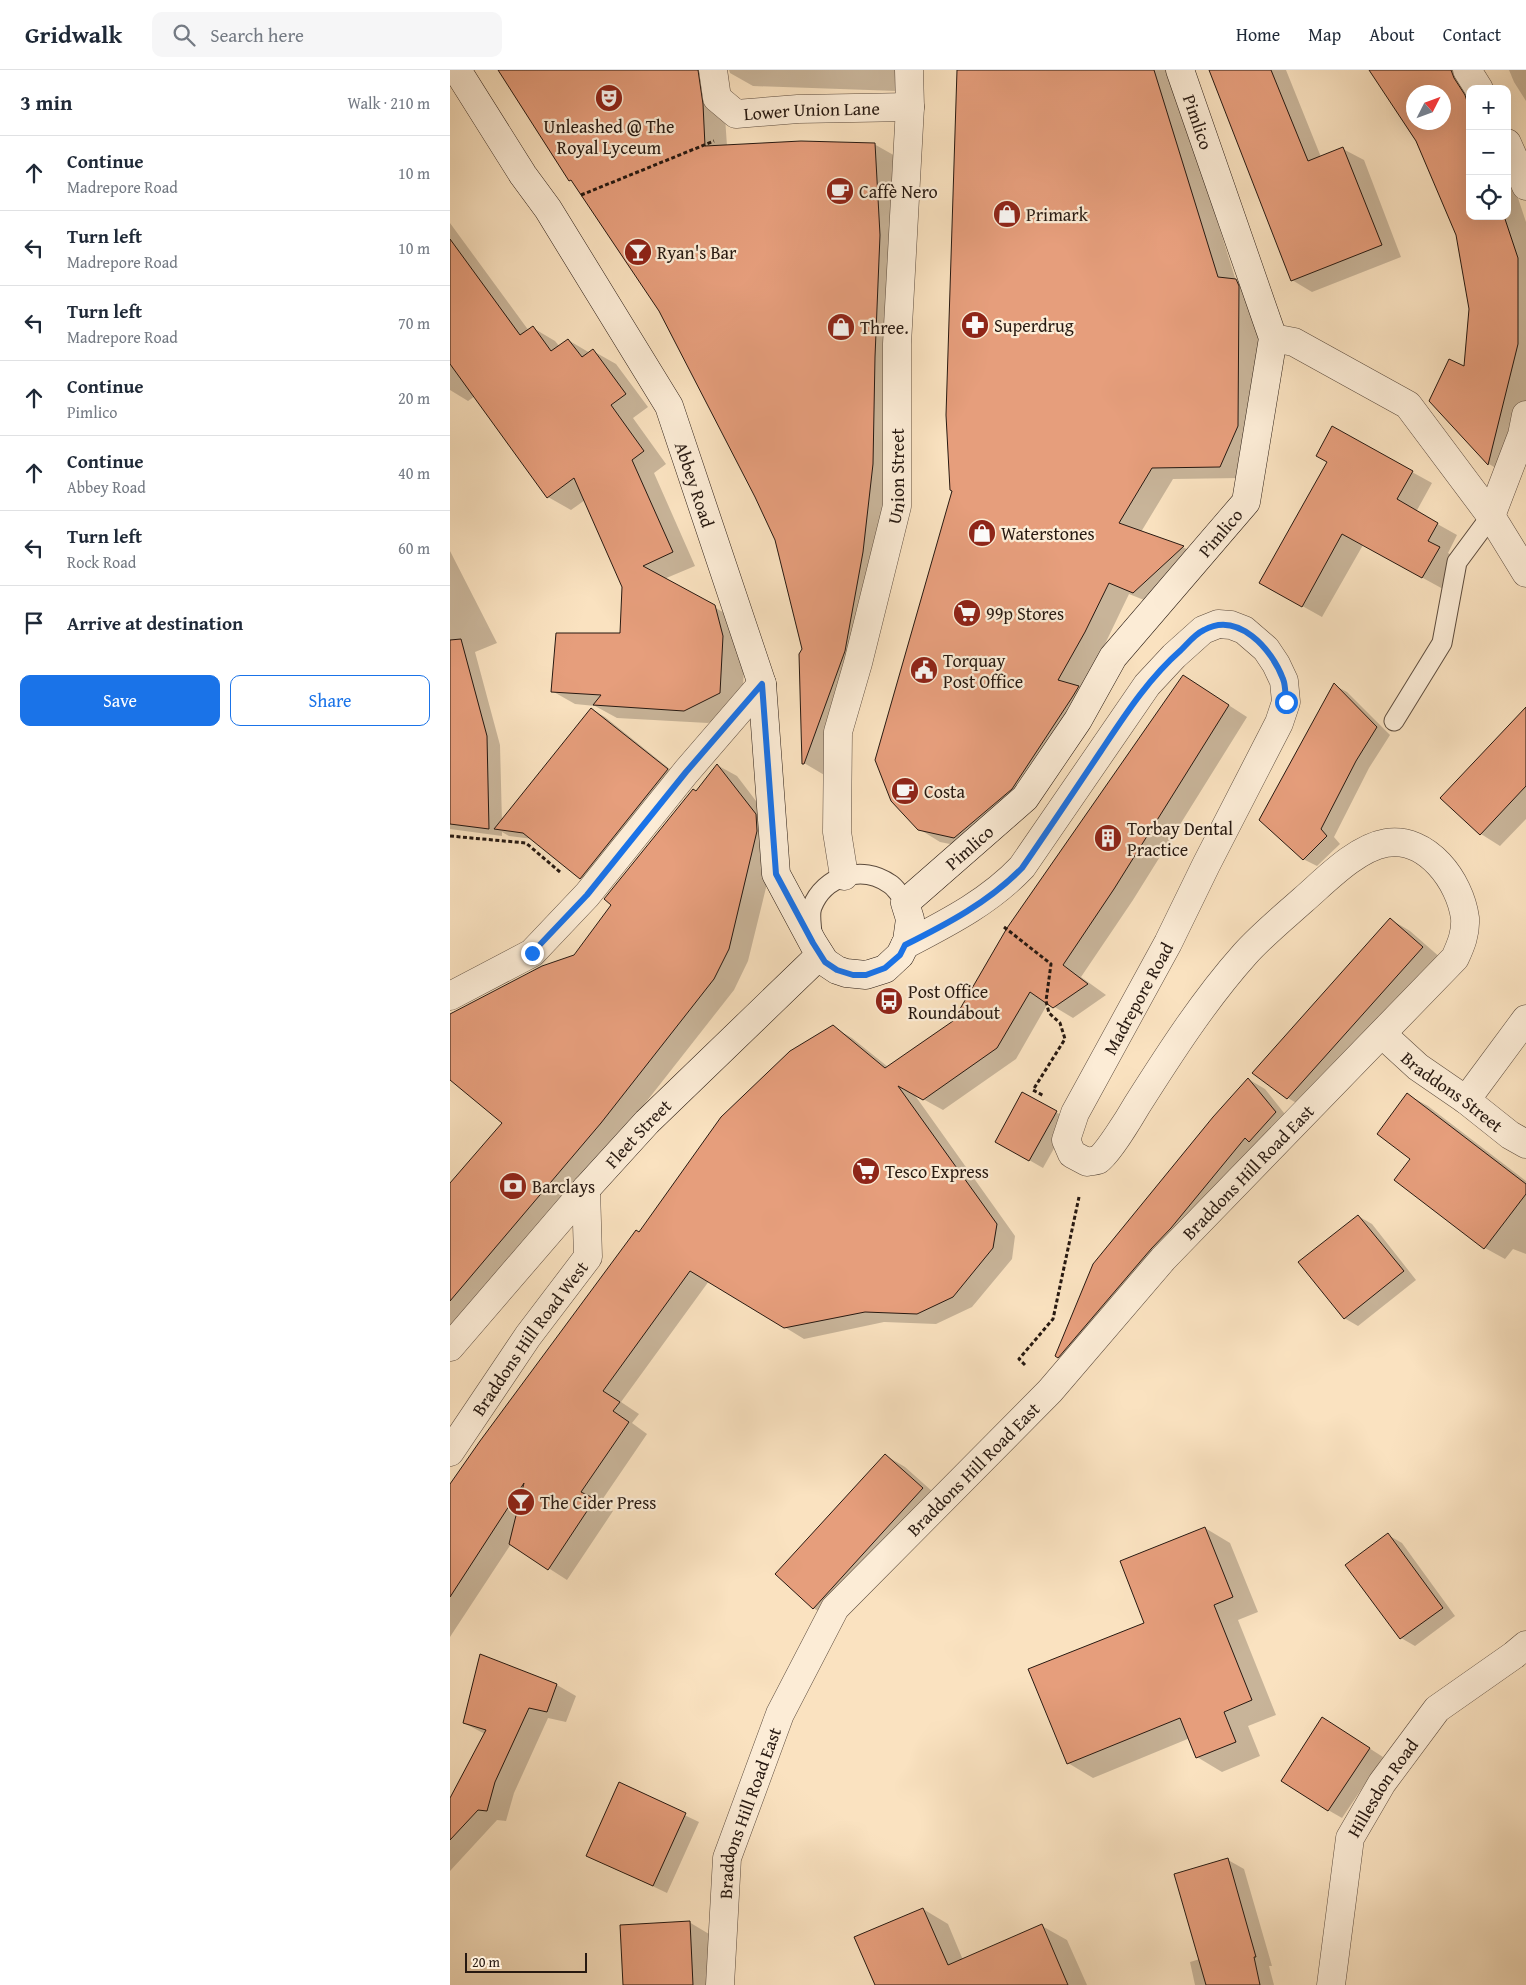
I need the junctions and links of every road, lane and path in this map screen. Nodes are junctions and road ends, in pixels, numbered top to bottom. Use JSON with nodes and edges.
{"nodes":[{"id":1,"x":457,"y":70,"type":"edge"},
{"id":2,"x":713,"y":70,"type":"edge"},
{"id":3,"x":909,"y":70,"type":"edge"},
{"id":4,"x":1180,"y":70,"type":"edge"},
{"id":5,"x":1468,"y":70,"type":"edge"},
{"id":6,"x":1477,"y":85,"type":"edge"},
{"id":7,"x":910,"y":107,"type":"junction"},
{"id":8,"x":736,"y":114,"type":"junction"},
{"id":9,"x":1511,"y":153,"type":"edge"},
{"id":10,"x":1526,"y":186,"type":"edge"},
{"id":11,"x":548,"y":209,"type":"junction"},
{"id":12,"x":1273,"y":338,"type":"junction"},
{"id":13,"x":1526,"y":415,"type":"edge"},
{"id":14,"x":1491,"y":516,"type":"junction"},
{"id":15,"x":1526,"y":573,"type":"edge"},
{"id":16,"x":762,"y":684,"type":"junction"},
{"id":17,"x":1394,"y":721,"type":"dead end"},
{"id":18,"x":450,"y":836,"type":"edge"},
{"id":19,"x":844,"y":876,"type":"junction"},
{"id":20,"x":587,"y":895,"type":"junction"},
{"id":21,"x":904,"y":900,"type":"junction"},
{"id":22,"x":976,"y":906,"type":"junction"},
{"id":23,"x":905,"y":945,"type":"junction"},
{"id":24,"x":816,"y":949,"type":"junction"},
{"id":25,"x":450,"y":996,"type":"edge"},
{"id":26,"x":1526,"y":1019,"type":"edge"},
{"id":27,"x":1382,"y":1034,"type":"junction"},
{"id":28,"x":1466,"y":1100,"type":"junction"},
{"id":29,"x":1075,"y":1113,"type":"junction"},
{"id":30,"x":1526,"y":1144,"type":"edge"},
{"id":31,"x":1086,"y":1162,"type":"junction"},
{"id":32,"x":586,"y":1189,"type":"junction"},
{"id":33,"x":450,"y":1346,"type":"edge"},
{"id":34,"x":1050,"y":1390,"type":"junction"},
{"id":35,"x":450,"y":1452,"type":"edge"},
{"id":36,"x":1526,"y":1645,"type":"edge"},
{"id":37,"x":720,"y":1985,"type":"edge"},
{"id":38,"x":1332,"y":1985,"type":"edge"}],
"edges":[{"from":1,"to":11,"type":"street","name":"Abbey Road"},
{"from":2,"to":8,"type":"street","name":"Lower Union Lane"},
{"from":3,"to":7,"type":"street","name":"Union Street"},
{"from":4,"to":12,"type":"street","name":"Pimlico"},
{"from":5,"to":6,"type":"street"},
{"from":7,"to":8,"type":"street","name":"Lower Union Lane"},
{"from":7,"to":19,"type":"street","name":"Union Street"},
{"from":8,"to":11,"type":"path"},
{"from":9,"to":10,"type":"street"},
{"from":11,"to":16,"type":"street","name":"Abbey Road"},
{"from":12,"to":14,"type":"street"},
{"from":12,"to":21,"type":"street","name":"Pimlico"},
{"from":13,"to":14,"type":"street"},
{"from":14,"to":15,"type":"street"},
{"from":14,"to":17,"type":"lane"},
{"from":16,"to":20,"type":"street"},
{"from":16,"to":24,"type":"street","name":"Abbey Road"},
{"from":18,"to":20,"type":"path"},
{"from":19,"to":21,"type":"lane"},
{"from":19,"to":24,"type":"lane"},
{"from":20,"to":25,"type":"street"},
{"from":21,"to":23,"type":"street"},
{"from":22,"to":23,"type":"street","name":"Madrepore Road"},
{"from":22,"to":29,"type":"path"},
{"from":22,"to":29,"type":"street","name":"Madrepore Road"},
{"from":23,"to":24,"type":"street"},
{"from":24,"to":32,"type":"street","name":"Fleet Street"},
{"from":26,"to":28,"type":"street"},
{"from":27,"to":28,"type":"street","name":"Braddons Street"},
{"from":27,"to":31,"type":"street"},
{"from":27,"to":34,"type":"street","name":"Braddons Hill Road East"},
{"from":28,"to":30,"type":"street","name":"Braddons Street"},
{"from":29,"to":31,"type":"street","name":"Madrepore Road"},
{"from":31,"to":34,"type":"path"},
{"from":32,"to":33,"type":"street","name":"Fleet Street"},
{"from":32,"to":35,"type":"street","name":"Braddons Hill Road West"},
{"from":34,"to":37,"type":"street","name":"Braddons Hill Road East"},
{"from":36,"to":38,"type":"street","name":"Hillesdon Road"}]}
